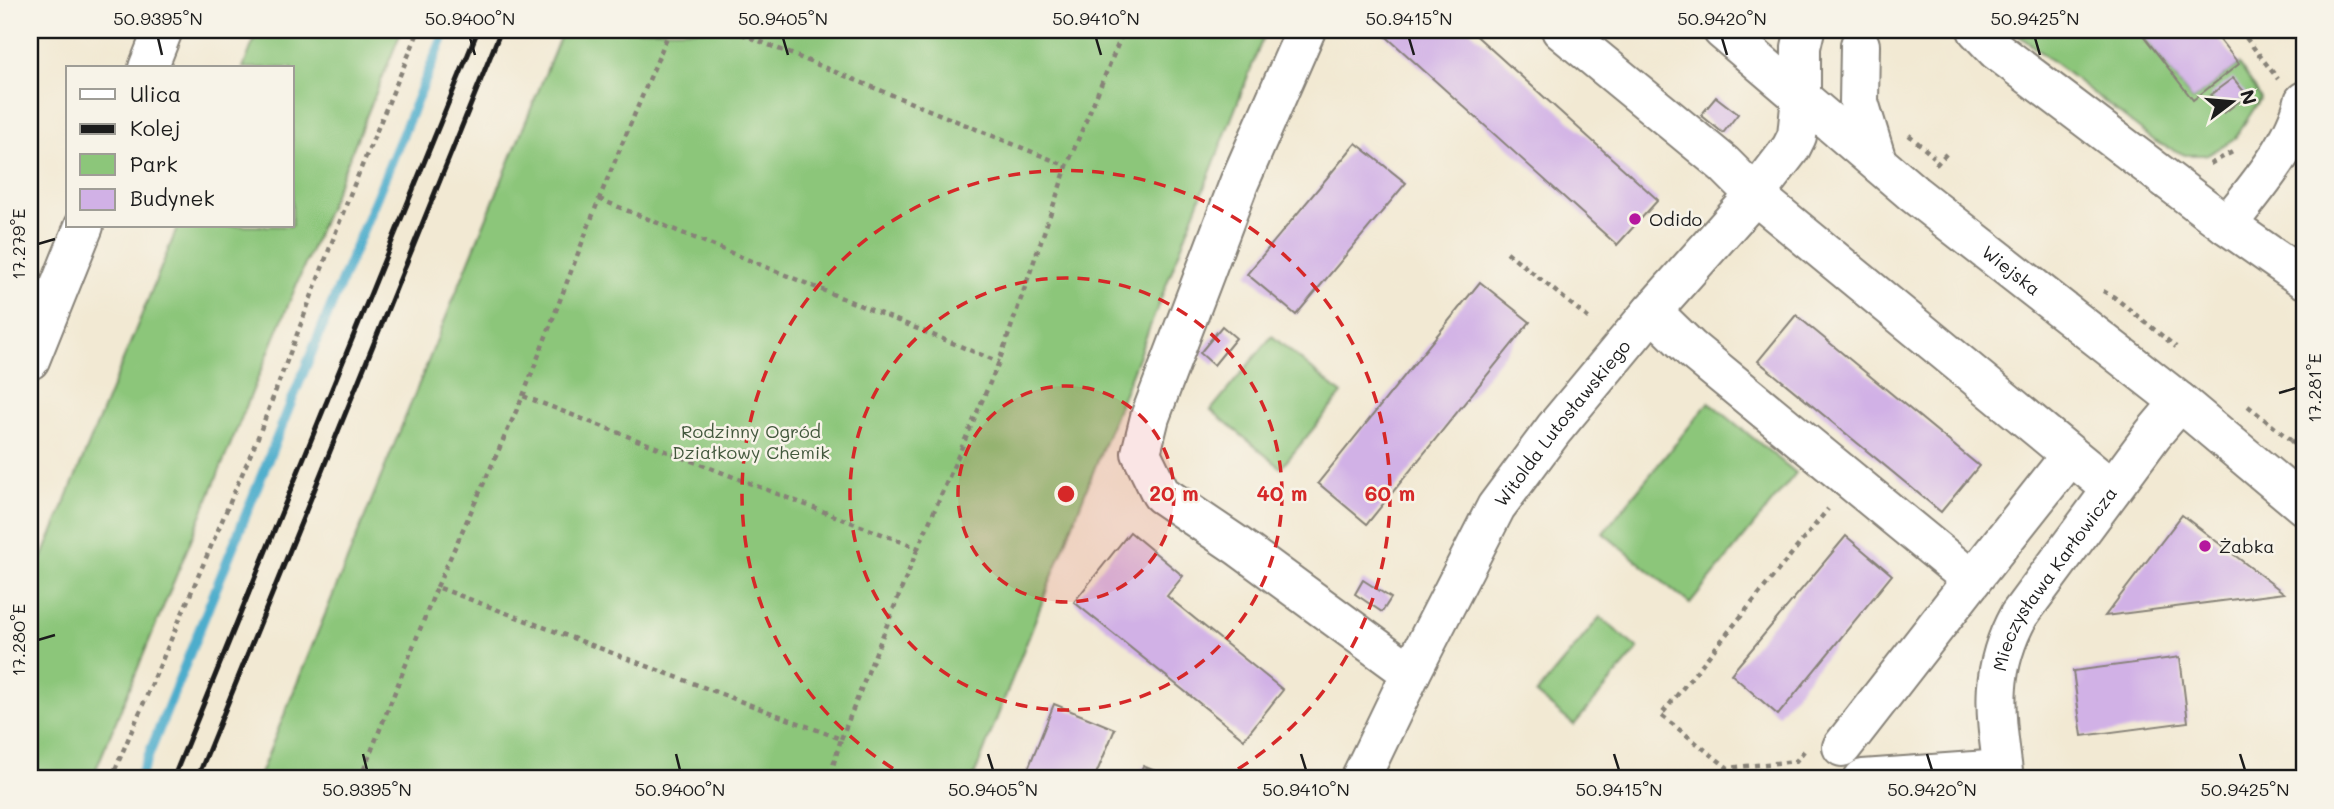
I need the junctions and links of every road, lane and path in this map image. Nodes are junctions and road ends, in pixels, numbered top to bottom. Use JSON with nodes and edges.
{"nodes":[{"id":1,"x":163,"y":30,"type":"edge"},
{"id":2,"x":419,"y":30,"type":"edge"},
{"id":3,"x":670,"y":30,"type":"edge"},
{"id":4,"x":732,"y":30,"type":"edge"},
{"id":5,"x":1124,"y":30,"type":"edge"},
{"id":6,"x":1306,"y":30,"type":"edge"},
{"id":7,"x":1561,"y":30,"type":"edge"},
{"id":8,"x":1722,"y":30,"type":"edge"},
{"id":9,"x":1805,"y":30,"type":"edge"},
{"id":10,"x":1977,"y":30,"type":"edge"},
{"id":11,"x":2240,"y":30,"type":"edge"},
{"id":12,"x":1884,"y":34,"type":"edge"},
{"id":13,"x":149,"y":66,"type":"edge"},
{"id":14,"x":2292,"y":91,"type":"edge"},
{"id":15,"x":1801,"y":96,"type":"junction"},
{"id":16,"x":1908,"y":134,"type":"dead end"},
{"id":17,"x":2245,"y":145,"type":"dead end"},
{"id":18,"x":1877,"y":161,"type":"junction"},
{"id":19,"x":2209,"y":164,"type":"dead end"},
{"id":20,"x":1067,"y":166,"type":"junction"},
{"id":21,"x":1949,"y":170,"type":"dead end"},
{"id":22,"x":1755,"y":195,"type":"junction"},
{"id":23,"x":599,"y":199,"type":"junction"},
{"id":24,"x":2227,"y":225,"type":"junction"},
{"id":25,"x":83,"y":228,"type":"edge"},
{"id":26,"x":1507,"y":252,"type":"dead end"},
{"id":27,"x":2304,"y":279,"type":"edge"},
{"id":28,"x":2096,"y":288,"type":"dead end"},
{"id":29,"x":1652,"y":311,"type":"junction"},
{"id":30,"x":1591,"y":320,"type":"dead end"},
{"id":31,"x":2177,"y":348,"type":"dead end"},
{"id":32,"x":30,"y":360,"type":"edge"},
{"id":33,"x":999,"y":362,"type":"junction"},
{"id":34,"x":523,"y":396,"type":"junction"},
{"id":35,"x":2240,"y":400,"type":"dead end"},
{"id":36,"x":2180,"y":402,"type":"junction"},
{"id":37,"x":2304,"y":429,"type":"edge"},
{"id":38,"x":2293,"y":442,"type":"junction"},
{"id":39,"x":2288,"y":448,"type":"dead end"},
{"id":40,"x":2304,"y":451,"type":"edge"},
{"id":41,"x":2070,"y":456,"type":"junction"},
{"id":42,"x":1851,"y":481,"type":"junction"},
{"id":43,"x":2112,"y":489,"type":"junction"},
{"id":44,"x":2304,"y":506,"type":"edge"},
{"id":45,"x":918,"y":548,"type":"junction"},
{"id":46,"x":1972,"y":580,"type":"junction"},
{"id":47,"x":437,"y":587,"type":"junction"},
{"id":48,"x":1411,"y":673,"type":"junction"},
{"id":49,"x":841,"y":739,"type":"junction"},
{"id":50,"x":1842,"y":747,"type":"joint"},
{"id":51,"x":2003,"y":774,"type":"edge"},
{"id":52,"x":111,"y":779,"type":"edge"},
{"id":53,"x":360,"y":779,"type":"edge"},
{"id":54,"x":829,"y":779,"type":"edge"},
{"id":55,"x":1360,"y":779,"type":"edge"},
{"id":56,"x":1863,"y":779,"type":"edge"}],
"edges":[{"from":1,"to":13,"type":"street"},
{"from":2,"to":52,"type":"path"},
{"from":3,"to":23,"type":"path"},
{"from":4,"to":20,"type":"path"},
{"from":5,"to":20,"type":"path"},
{"from":6,"to":48,"type":"street"},
{"from":7,"to":22,"type":"street"},
{"from":8,"to":15,"type":"street","name":"Wiejska"},
{"from":9,"to":15,"type":"street","name":"Witolda Lutosławskiego"},
{"from":10,"to":24,"type":"street"},
{"from":11,"to":14,"type":"path"},
{"from":12,"to":15,"type":"street"},
{"from":12,"to":18,"type":"street"},
{"from":14,"to":24,"type":"street"},
{"from":15,"to":18,"type":"street","name":"Wiejska"},
{"from":15,"to":22,"type":"street","name":"Witolda Lutosławskiego"},
{"from":16,"to":21,"type":"path"},
{"from":17,"to":19,"type":"path"},
{"from":18,"to":36,"type":"street","name":"Wiejska"},
{"from":20,"to":33,"type":"path"},
{"from":22,"to":29,"type":"street","name":"Witolda Lutosławskiego"},
{"from":22,"to":41,"type":"street"},
{"from":23,"to":33,"type":"path"},
{"from":23,"to":34,"type":"path"},
{"from":24,"to":27,"type":"street"},
{"from":25,"to":32,"type":"street"},
{"from":26,"to":30,"type":"path"},
{"from":28,"to":31,"type":"path"},
{"from":29,"to":42,"type":"street"},
{"from":29,"to":48,"type":"street","name":"Witolda Lutosławskiego"},
{"from":33,"to":45,"type":"path"},
{"from":34,"to":45,"type":"path"},
{"from":34,"to":47,"type":"path"},
{"from":35,"to":38,"type":"path"},
{"from":36,"to":43,"type":"street","name":"Mieczysława Karłowicza"},
{"from":36,"to":44,"type":"street","name":"Wiejska"},
{"from":37,"to":38,"type":"path"},
{"from":38,"to":39,"type":"path"},
{"from":38,"to":40,"type":"path"},
{"from":41,"to":43,"type":"street"},
{"from":41,"to":46,"type":"street"},
{"from":42,"to":46,"type":"street"},
{"from":42,"to":50,"type":"path"},
{"from":43,"to":51,"type":"street","name":"Mieczysława Karłowicza"},
{"from":45,"to":49,"type":"path"},
{"from":46,"to":50,"type":"street"},
{"from":47,"to":49,"type":"path"},
{"from":47,"to":53,"type":"path"},
{"from":48,"to":55,"type":"street","name":"Witolda Lutosławskiego"},
{"from":49,"to":54,"type":"path"},
{"from":51,"to":56,"type":"street"}]}
